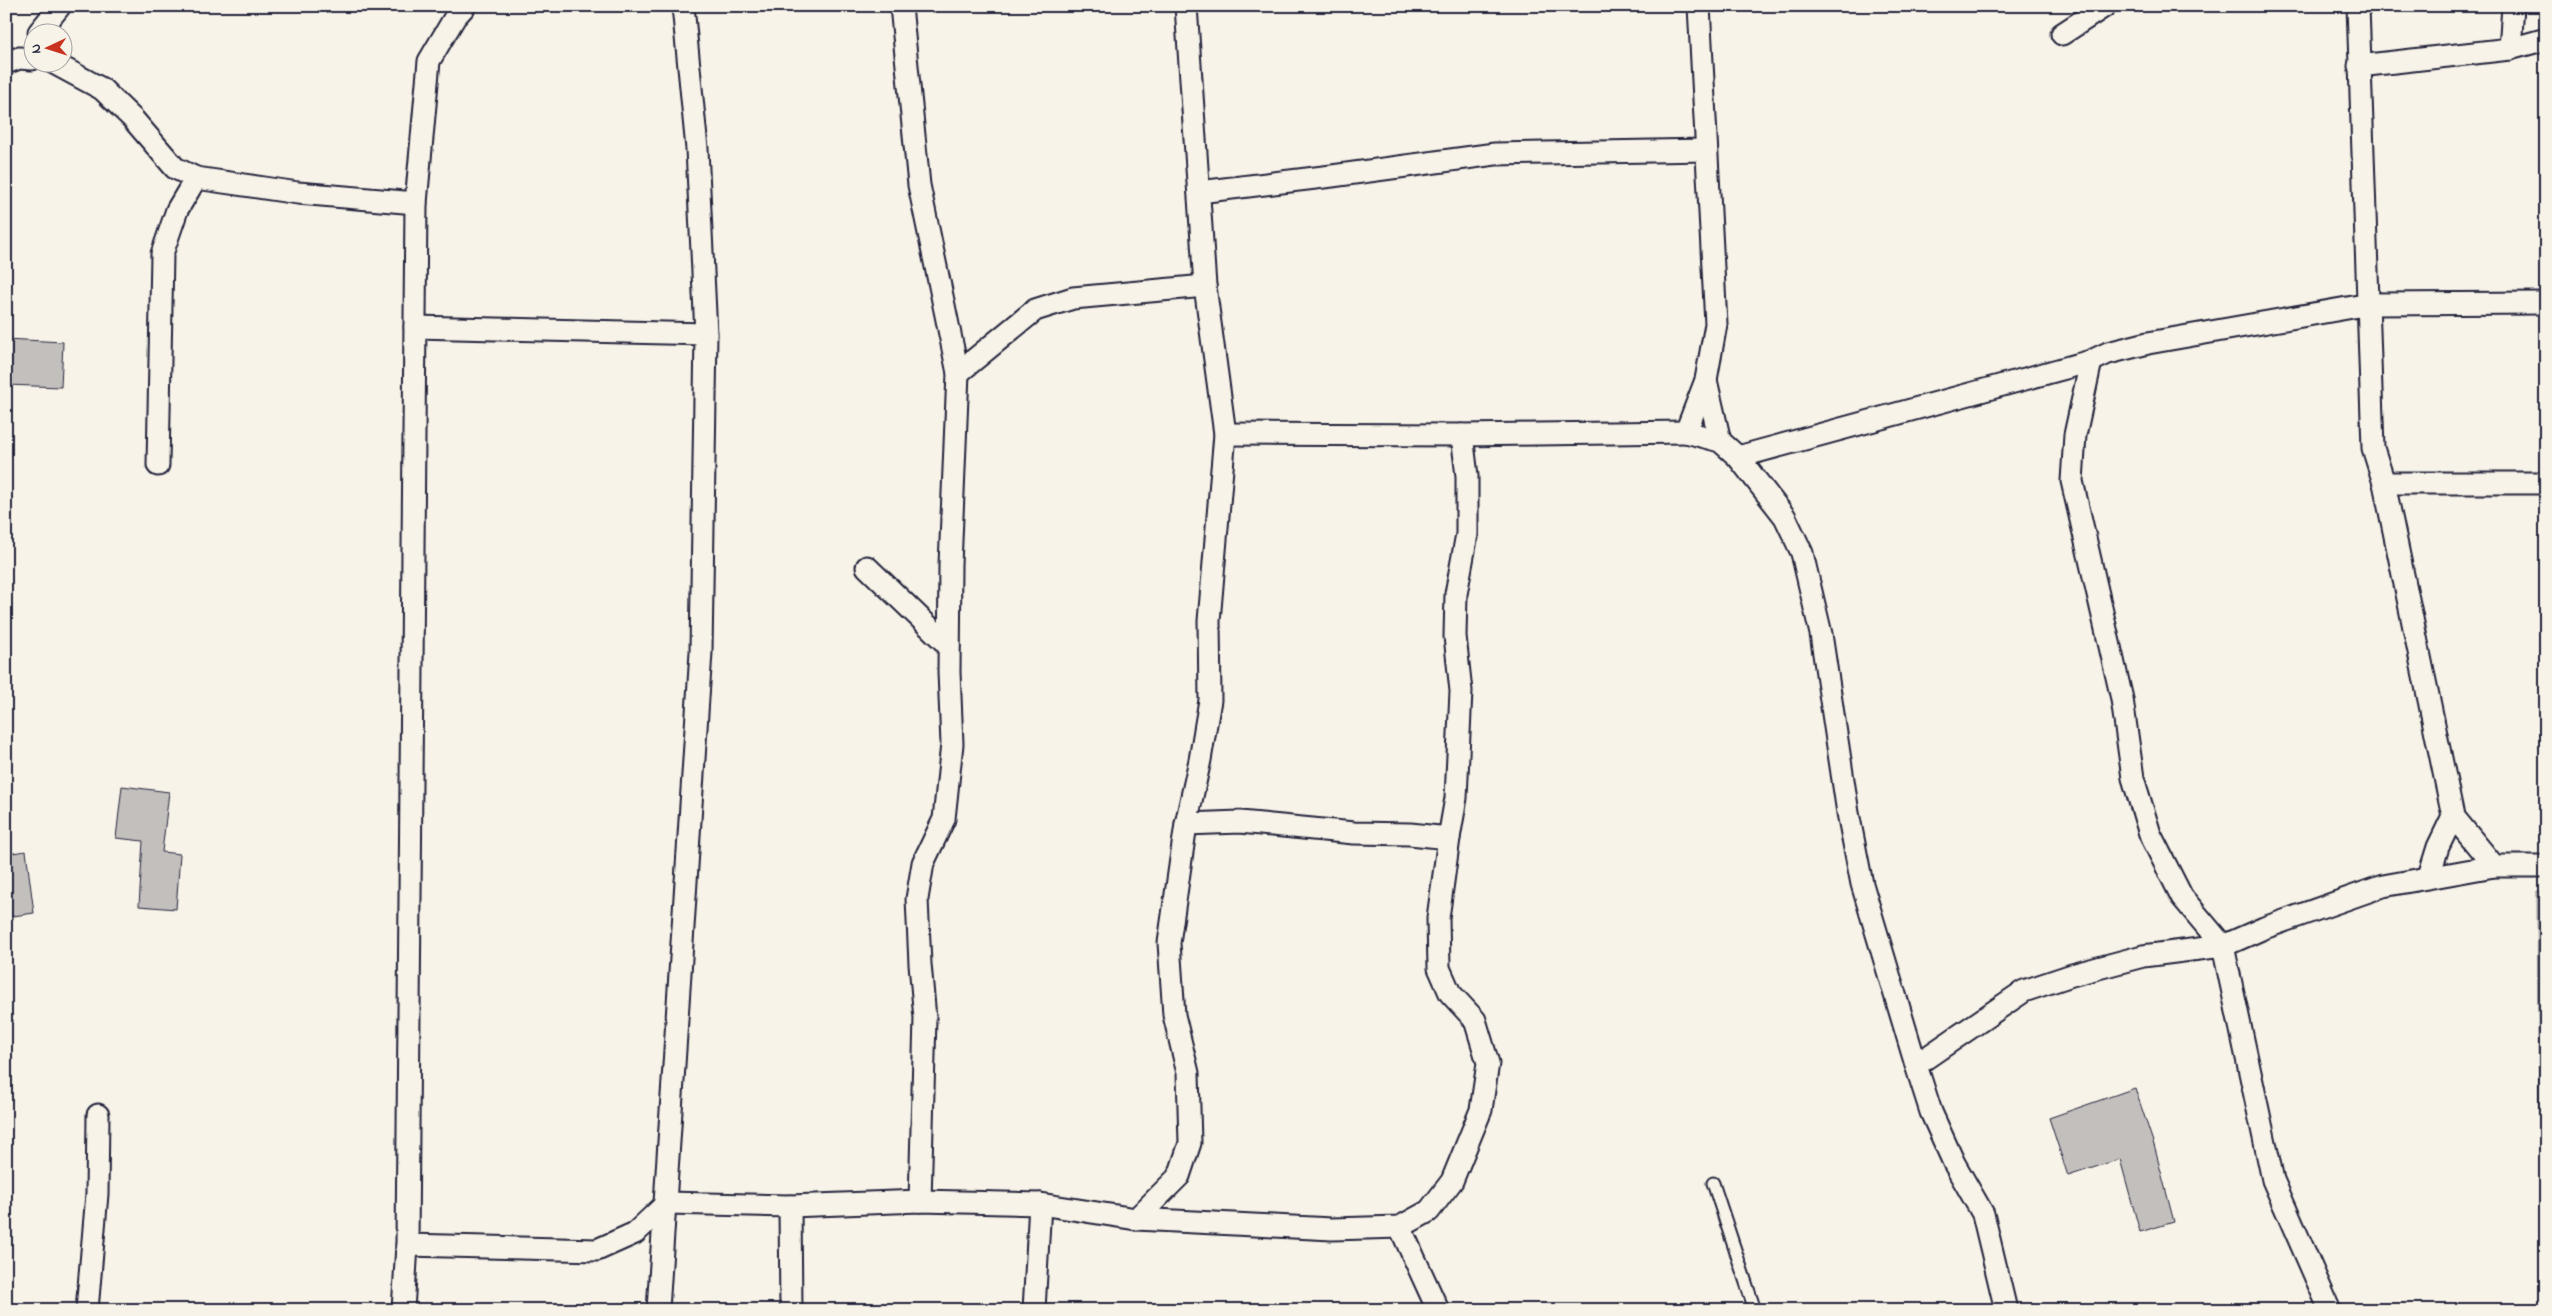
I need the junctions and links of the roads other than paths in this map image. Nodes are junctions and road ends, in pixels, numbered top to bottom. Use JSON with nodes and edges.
{"nodes":[{"id":1,"x":60,"y":6,"type":"edge"},
{"id":2,"x":465,"y":6,"type":"edge"},
{"id":3,"x":683,"y":6,"type":"edge"},
{"id":4,"x":901,"y":6,"type":"edge"},
{"id":5,"x":1186,"y":6,"type":"edge"},
{"id":6,"x":1699,"y":6,"type":"edge"},
{"id":7,"x":2105,"y":6,"type":"edge"},
{"id":8,"x":2358,"y":6,"type":"edge"},
{"id":9,"x":2513,"y":6,"type":"edge"},
{"id":10,"x":47,"y":22,"type":"edge"},
{"id":11,"x":2062,"y":34,"type":"dead end"},
{"id":12,"x":2546,"y":39,"type":"edge"},
{"id":13,"x":2510,"y":49,"type":"junction"},
{"id":14,"x":2359,"y":66,"type":"junction"},
{"id":15,"x":71,"y":72,"type":"edge"},
{"id":16,"x":1706,"y":150,"type":"junction"},
{"id":17,"x":196,"y":178,"type":"junction"},
{"id":18,"x":1199,"y":192,"type":"junction"},
{"id":19,"x":416,"y":203,"type":"junction"},
{"id":20,"x":1205,"y":286,"type":"junction"},
{"id":21,"x":2546,"y":303,"type":"edge"},
{"id":22,"x":2370,"y":304,"type":"junction"},
{"id":23,"x":415,"y":327,"type":"junction"},
{"id":24,"x":706,"y":334,"type":"junction"},
{"id":25,"x":2091,"y":361,"type":"junction"},
{"id":26,"x":958,"y":373,"type":"junction"},
{"id":27,"x":1706,"y":380,"type":"junction"},
{"id":28,"x":1686,"y":432,"type":"junction"},
{"id":29,"x":1225,"y":434,"type":"junction"},
{"id":30,"x":1462,"y":435,"type":"junction"},
{"id":31,"x":1720,"y":441,"type":"junction"},
{"id":32,"x":1738,"y":457,"type":"junction"},
{"id":33,"x":158,"y":465,"type":"dead end"},
{"id":34,"x":2384,"y":483,"type":"junction"},
{"id":35,"x":2546,"y":483,"type":"edge"},
{"id":36,"x":867,"y":567,"type":"dead end"},
{"id":37,"x":949,"y":646,"type":"junction"},
{"id":38,"x":2454,"y":816,"type":"junction"},
{"id":39,"x":1186,"y":824,"type":"junction"},
{"id":40,"x":1449,"y":838,"type":"junction"},
{"id":41,"x":2494,"y":866,"type":"junction"},
{"id":42,"x":2546,"y":866,"type":"edge"},
{"id":43,"x":2429,"y":876,"type":"junction"},
{"id":44,"x":2223,"y":946,"type":"junction"},
{"id":45,"x":1916,"y":1065,"type":"junction"},
{"id":46,"x":98,"y":1115,"type":"dead end"},
{"id":47,"x":1713,"y":1183,"type":"dead end"},
{"id":48,"x":920,"y":1201,"type":"junction"},
{"id":49,"x":667,"y":1204,"type":"junction"},
{"id":50,"x":1040,"y":1204,"type":"junction"},
{"id":51,"x":790,"y":1206,"type":"junction"},
{"id":52,"x":1136,"y":1219,"type":"junction"},
{"id":53,"x":1400,"y":1227,"type":"junction"},
{"id":54,"x":407,"y":1245,"type":"junction"},
{"id":55,"x":87,"y":1310,"type":"edge"},
{"id":56,"x":403,"y":1310,"type":"edge"},
{"id":57,"x":658,"y":1310,"type":"edge"},
{"id":58,"x":791,"y":1310,"type":"edge"},
{"id":59,"x":1034,"y":1310,"type":"edge"},
{"id":60,"x":1438,"y":1310,"type":"edge"},
{"id":61,"x":1755,"y":1310,"type":"edge"},
{"id":62,"x":2006,"y":1310,"type":"edge"},
{"id":63,"x":2330,"y":1310,"type":"edge"}],
"edges":[{"from":1,"to":10,"type":"street"},
{"from":2,"to":19,"type":"street"},
{"from":3,"to":24,"type":"street"},
{"from":4,"to":26,"type":"street"},
{"from":5,"to":18,"type":"street"},
{"from":6,"to":16,"type":"street"},
{"from":7,"to":11,"type":"street"},
{"from":8,"to":14,"type":"street"},
{"from":9,"to":13,"type":"street"},
{"from":12,"to":13,"type":"street"},
{"from":13,"to":14,"type":"street"},
{"from":14,"to":22,"type":"street"},
{"from":15,"to":17,"type":"street"},
{"from":16,"to":18,"type":"street"},
{"from":16,"to":27,"type":"street"},
{"from":17,"to":19,"type":"street"},
{"from":17,"to":33,"type":"street"},
{"from":18,"to":20,"type":"street"},
{"from":19,"to":23,"type":"street"},
{"from":20,"to":26,"type":"street"},
{"from":20,"to":29,"type":"street"},
{"from":21,"to":22,"type":"street"},
{"from":22,"to":25,"type":"street"},
{"from":22,"to":34,"type":"street"},
{"from":23,"to":24,"type":"street"},
{"from":23,"to":54,"type":"street"},
{"from":24,"to":49,"type":"street"},
{"from":25,"to":32,"type":"street"},
{"from":25,"to":44,"type":"street"},
{"from":26,"to":37,"type":"street"},
{"from":27,"to":28,"type":"street"},
{"from":27,"to":31,"type":"street"},
{"from":28,"to":30,"type":"street"},
{"from":28,"to":31,"type":"street"},
{"from":29,"to":30,"type":"street"},
{"from":29,"to":39,"type":"street"},
{"from":30,"to":40,"type":"street"},
{"from":31,"to":32,"type":"street"},
{"from":32,"to":45,"type":"street"},
{"from":34,"to":35,"type":"street"},
{"from":34,"to":38,"type":"street"},
{"from":36,"to":37,"type":"street"},
{"from":37,"to":48,"type":"street"},
{"from":38,"to":41,"type":"street"},
{"from":38,"to":43,"type":"street"},
{"from":39,"to":40,"type":"street"},
{"from":39,"to":52,"type":"street"},
{"from":40,"to":53,"type":"street"},
{"from":41,"to":42,"type":"street"},
{"from":41,"to":43,"type":"street"},
{"from":43,"to":44,"type":"street"},
{"from":44,"to":45,"type":"street"},
{"from":44,"to":63,"type":"street"},
{"from":45,"to":62,"type":"street"},
{"from":46,"to":55,"type":"street"},
{"from":47,"to":61,"type":"lane"},
{"from":48,"to":50,"type":"street"},
{"from":48,"to":51,"type":"street"},
{"from":49,"to":51,"type":"street"},
{"from":49,"to":54,"type":"street"},
{"from":49,"to":57,"type":"street"},
{"from":50,"to":52,"type":"street"},
{"from":50,"to":59,"type":"street"},
{"from":51,"to":58,"type":"street"},
{"from":52,"to":53,"type":"street"},
{"from":53,"to":60,"type":"street"},
{"from":54,"to":56,"type":"street"}]}
